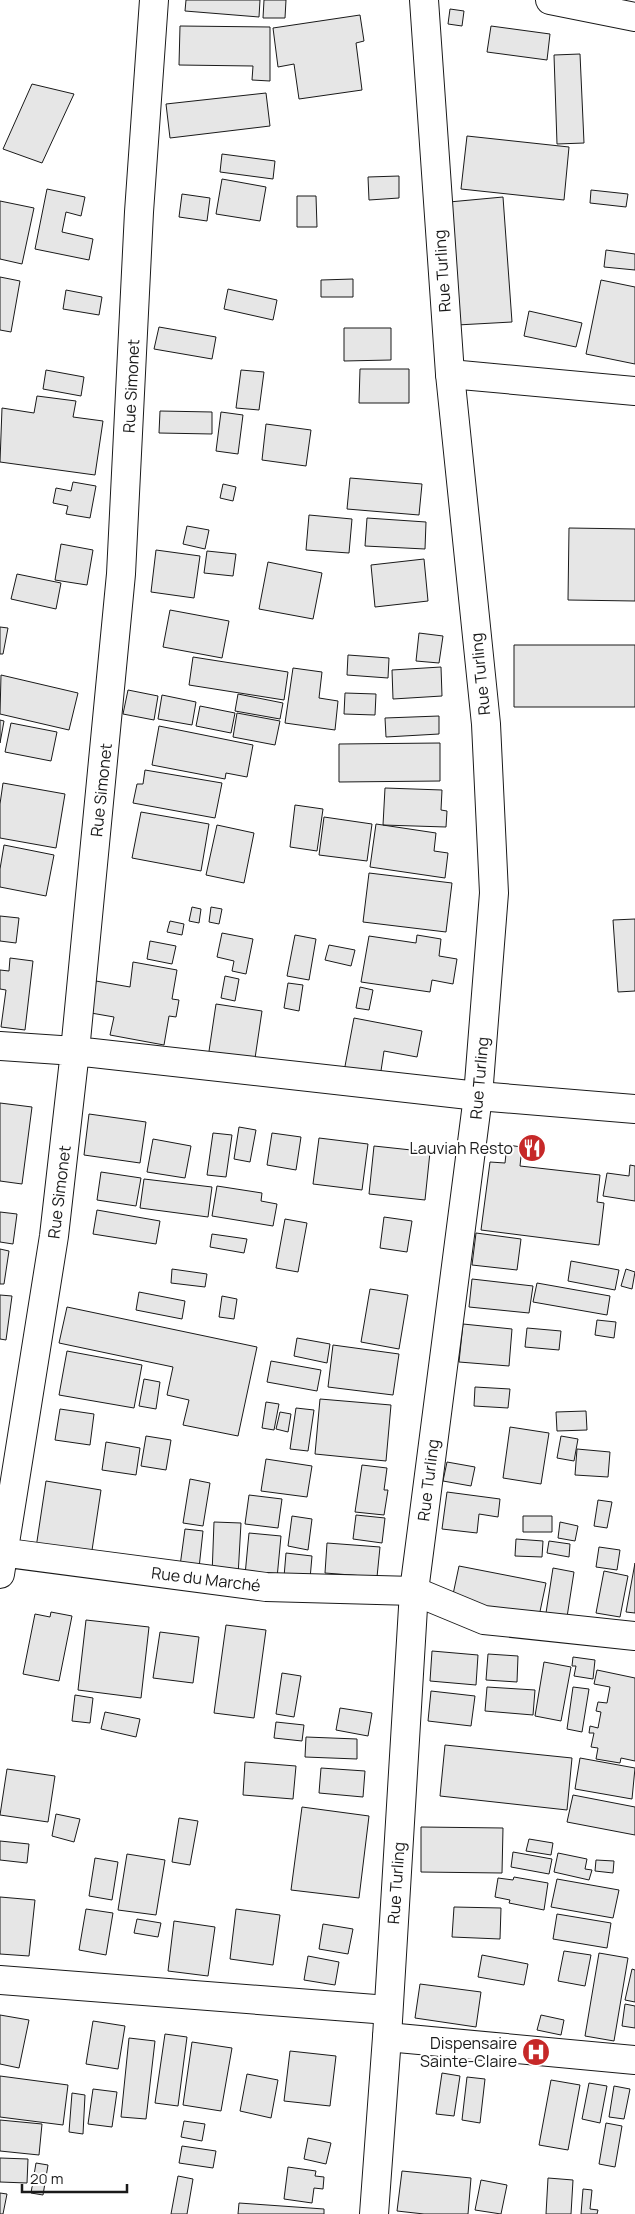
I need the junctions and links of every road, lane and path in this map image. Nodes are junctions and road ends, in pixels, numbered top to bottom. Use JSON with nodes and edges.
{"nodes":[{"id":1,"x":154,"y":0,"type":"edge"},
{"id":2,"x":424,"y":0,"type":"edge"},
{"id":3,"x":550,"y":0,"type":"edge"},
{"id":4,"x":635,"y":17,"type":"edge"},
{"id":5,"x":450,"y":374,"type":"junction"},
{"id":6,"x":635,"y":391,"type":"edge"},
{"id":7,"x":0,"y":1046,"type":"edge"},
{"id":8,"x":76,"y":1051,"type":"junction"},
{"id":9,"x":478,"y":1096,"type":"junction"},
{"id":10,"x":635,"y":1096,"type":"edge"},
{"id":11,"x":608,"y":1105,"type":"junction"},
{"id":12,"x":635,"y":1109,"type":"edge"},
{"id":13,"x":1,"y":1559,"type":"edge"},
{"id":14,"x":414,"y":1591,"type":"junction"},
{"id":15,"x":635,"y":1636,"type":"edge"},
{"id":16,"x":0,"y":1980,"type":"edge"},
{"id":17,"x":388,"y":2010,"type":"junction"},
{"id":18,"x":387,"y":2037,"type":"junction"},
{"id":19,"x":635,"y":2060,"type":"edge"},
{"id":20,"x":374,"y":2214,"type":"edge"}],
"edges":[{"from":1,"to":8,"type":"street","name":"Rue Simonet"},
{"from":2,"to":5,"type":"street","name":"Rue Turling"},
{"from":3,"to":4,"type":"street"},
{"from":5,"to":6,"type":"street"},
{"from":5,"to":9,"type":"street","name":"Rue Turling"},
{"from":7,"to":8,"type":"street"},
{"from":8,"to":9,"type":"street"},
{"from":8,"to":13,"type":"street","name":"Rue Simonet"},
{"from":9,"to":11,"type":"street"},
{"from":9,"to":14,"type":"street","name":"Rue Turling"},
{"from":10,"to":11,"type":"street"},
{"from":11,"to":12,"type":"street"},
{"from":13,"to":14,"type":"street","name":"Rue du Marché"},
{"from":14,"to":15,"type":"street"},
{"from":14,"to":17,"type":"street","name":"Rue Turling"},
{"from":16,"to":17,"type":"street"},
{"from":17,"to":18,"type":"street","name":"Rue Turling"},
{"from":18,"to":19,"type":"street"},
{"from":18,"to":20,"type":"street","name":"Rue Turling"}]}
